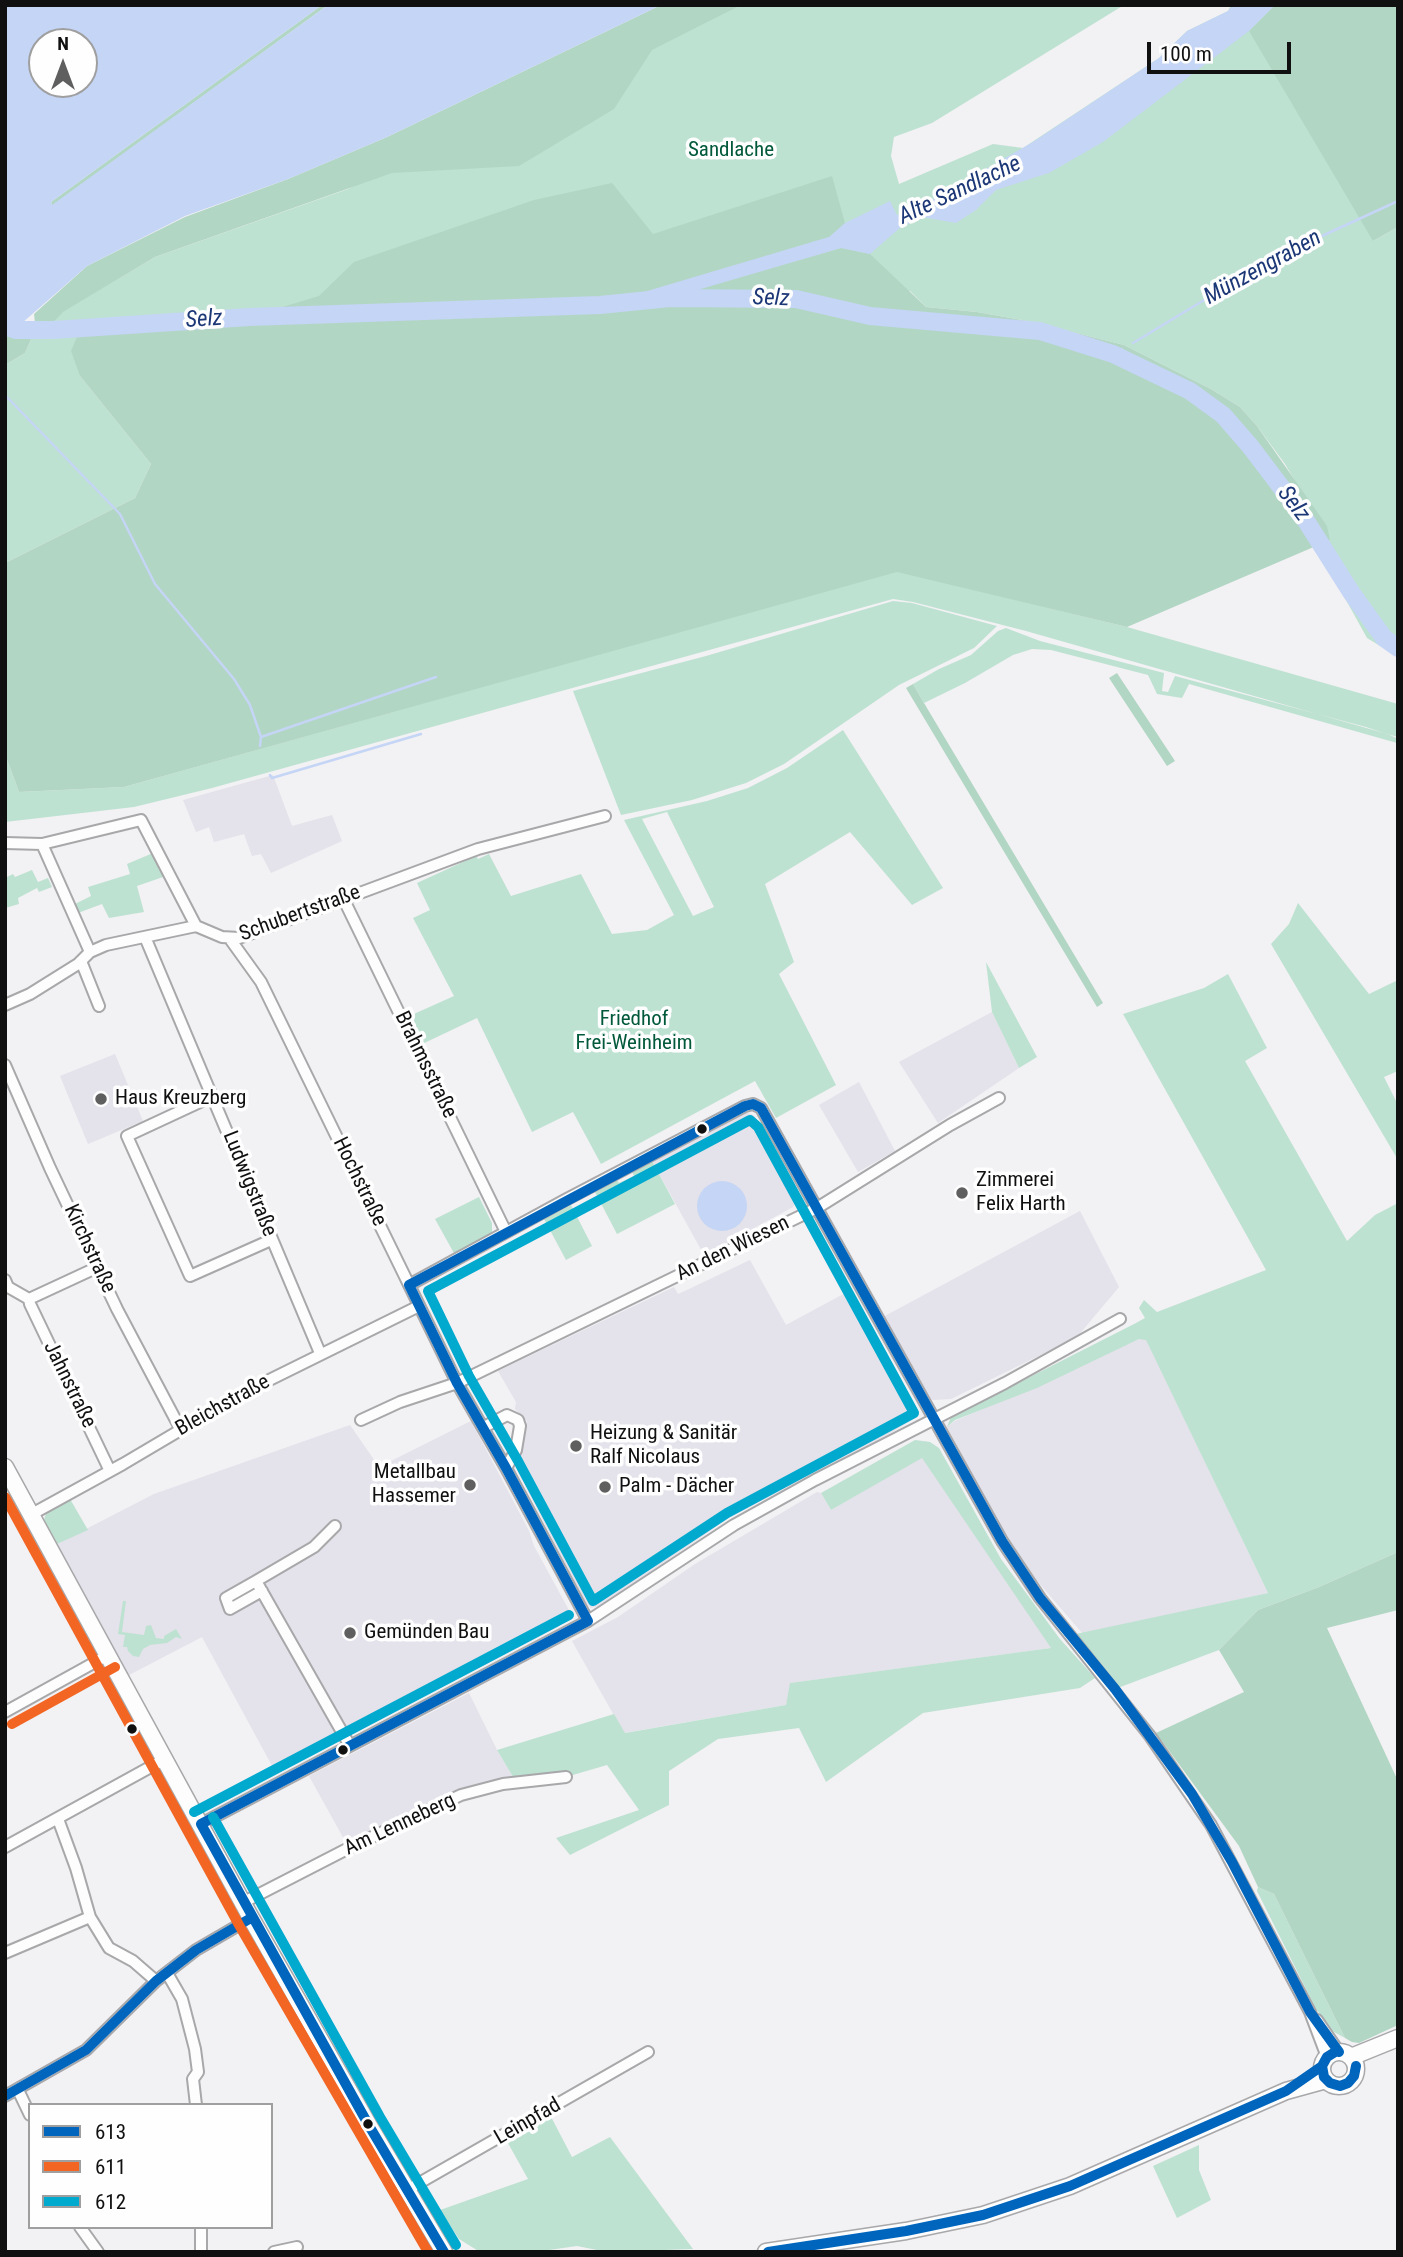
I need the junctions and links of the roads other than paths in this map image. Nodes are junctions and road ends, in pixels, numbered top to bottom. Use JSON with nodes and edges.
{"nodes":[{"id":1,"x":605,"y":816,"type":"dead end"},
{"id":2,"x":5,"y":843,"type":"edge"},
{"id":3,"x":42,"y":844,"type":"junction"},
{"id":4,"x":344,"y":898,"type":"junction"},
{"id":5,"x":196,"y":926,"type":"junction"},
{"id":6,"x":145,"y":937,"type":"junction"},
{"id":7,"x":230,"y":939,"type":"junction"},
{"id":8,"x":90,"y":952,"type":"junction"},
{"id":9,"x":81,"y":961,"type":"junction"},
{"id":10,"x":5,"y":1005,"type":"edge"},
{"id":11,"x":99,"y":1006,"type":"dead end"},
{"id":12,"x":5,"y":1065,"type":"edge"},
{"id":13,"x":17,"y":1096,"type":"junction"},
{"id":14,"x":213,"y":1096,"type":"junction"},
{"id":15,"x":999,"y":1098,"type":"dead end"},
{"id":16,"x":5,"y":1101,"type":"edge"},
{"id":17,"x":817,"y":1208,"type":"junction"},
{"id":18,"x":506,"y":1232,"type":"junction"},
{"id":19,"x":271,"y":1240,"type":"junction"},
{"id":20,"x":97,"y":1267,"type":"junction"},
{"id":21,"x":5,"y":1280,"type":"edge"},
{"id":22,"x":410,"y":1285,"type":"junction"},
{"id":23,"x":29,"y":1299,"type":"junction"},
{"id":24,"x":419,"y":1306,"type":"junction"},
{"id":25,"x":1120,"y":1319,"type":"dead end"},
{"id":26,"x":320,"y":1353,"type":"junction"},
{"id":27,"x":457,"y":1382,"type":"junction"},
{"id":28,"x":933,"y":1419,"type":"junction"},
{"id":29,"x":361,"y":1420,"type":"dead end"},
{"id":30,"x":484,"y":1427,"type":"junction"},
{"id":31,"x":180,"y":1428,"type":"junction"},
{"id":32,"x":5,"y":1466,"type":"edge"},
{"id":33,"x":506,"y":1468,"type":"junction"},
{"id":34,"x":110,"y":1471,"type":"junction"},
{"id":35,"x":32,"y":1514,"type":"junction"},
{"id":36,"x":335,"y":1526,"type":"dead end"},
{"id":37,"x":588,"y":1621,"type":"junction"},
{"id":38,"x":108,"y":1655,"type":"junction"},
{"id":39,"x":5,"y":1712,"type":"edge"},
{"id":40,"x":349,"y":1746,"type":"junction"},
{"id":41,"x":165,"y":1759,"type":"junction"},
{"id":42,"x":566,"y":1777,"type":"dead end"},
{"id":43,"x":58,"y":1819,"type":"junction"},
{"id":44,"x":201,"y":1824,"type":"junction"},
{"id":45,"x":5,"y":1847,"type":"edge"},
{"id":46,"x":244,"y":1902,"type":"junction"},
{"id":47,"x":90,"y":1917,"type":"junction"},
{"id":48,"x":251,"y":1918,"type":"junction"},
{"id":49,"x":5,"y":1953,"type":"edge"},
{"id":50,"x":167,"y":1973,"type":"junction"},
{"id":51,"x":156,"y":1981,"type":"junction"},
{"id":52,"x":1392,"y":2041,"type":"edge"},
{"id":53,"x":648,"y":2052,"type":"dead end"},
{"id":54,"x":1337,"y":2063,"type":"junction"},
{"id":55,"x":18,"y":2090,"type":"junction"},
{"id":56,"x":5,"y":2096,"type":"edge"},
{"id":57,"x":196,"y":2103,"type":"edge"},
{"id":58,"x":28,"y":2111,"type":"edge"},
{"id":59,"x":407,"y":2190,"type":"junction"},
{"id":60,"x":81,"y":2229,"type":"edge"},
{"id":61,"x":201,"y":2229,"type":"edge"},
{"id":62,"x":297,"y":2247,"type":"dead end"},
{"id":63,"x":440,"y":2249,"type":"edge"},
{"id":64,"x":98,"y":2252,"type":"edge"},
{"id":65,"x":201,"y":2252,"type":"edge"},
{"id":66,"x":275,"y":2252,"type":"edge"},
{"id":67,"x":456,"y":2252,"type":"edge"},
{"id":68,"x":766,"y":2252,"type":"edge"}],
"edges":[{"from":1,"to":4,"type":"street","name":"Schubertstraße"},
{"from":2,"to":3,"type":"street"},
{"from":3,"to":5,"type":"street"},
{"from":3,"to":8,"type":"street"},
{"from":4,"to":7,"type":"street","name":"Schubertstraße"},
{"from":4,"to":18,"type":"street","name":"Brahmsstraße"},
{"from":5,"to":6,"type":"street"},
{"from":5,"to":7,"type":"street","name":"Schubertstraße"},
{"from":6,"to":8,"type":"street"},
{"from":6,"to":14,"type":"street","name":"Ludwigstraße"},
{"from":7,"to":22,"type":"street","name":"Hochstraße"},
{"from":8,"to":9,"type":"street"},
{"from":9,"to":10,"type":"street"},
{"from":9,"to":11,"type":"street"},
{"from":12,"to":13,"type":"street","name":"Kirchstraße"},
{"from":13,"to":16,"type":"street"},
{"from":13,"to":20,"type":"street","name":"Kirchstraße"},
{"from":14,"to":19,"type":"street","name":"Ludwigstraße"},
{"from":14,"to":19,"type":"street"},
{"from":15,"to":17,"type":"street","name":"An den Wiesen"},
{"from":17,"to":18,"type":"street"},
{"from":17,"to":27,"type":"street","name":"An den Wiesen"},
{"from":17,"to":28,"type":"street"},
{"from":18,"to":22,"type":"street"},
{"from":19,"to":26,"type":"street","name":"Ludwigstraße"},
{"from":20,"to":23,"type":"street"},
{"from":20,"to":31,"type":"street","name":"Kirchstraße"},
{"from":21,"to":23,"type":"street","name":"Jahnstraße"},
{"from":22,"to":24,"type":"street","name":"Hochstraße"},
{"from":23,"to":34,"type":"street","name":"Jahnstraße"},
{"from":24,"to":26,"type":"street","name":"Bleichstraße"},
{"from":24,"to":27,"type":"street","name":"Hochstraße"},
{"from":25,"to":28,"type":"street"},
{"from":26,"to":31,"type":"street","name":"Bleichstraße"},
{"from":27,"to":29,"type":"street","name":"An den Wiesen"},
{"from":27,"to":30,"type":"street","name":"Hochstraße"},
{"from":28,"to":37,"type":"street"},
{"from":28,"to":54,"type":"street"},
{"from":30,"to":33,"type":"street","name":"Hochstraße"},
{"from":30,"to":33,"type":"street"},
{"from":31,"to":34,"type":"street","name":"Bleichstraße"},
{"from":32,"to":35,"type":"street"},
{"from":33,"to":37,"type":"street","name":"Hochstraße"},
{"from":34,"to":35,"type":"street","name":"Bleichstraße"},
{"from":35,"to":38,"type":"street"},
{"from":36,"to":40,"type":"street"},
{"from":37,"to":40,"type":"street"},
{"from":38,"to":39,"type":"street"},
{"from":38,"to":41,"type":"street"},
{"from":40,"to":44,"type":"street"},
{"from":41,"to":43,"type":"street"},
{"from":41,"to":44,"type":"street"},
{"from":42,"to":46,"type":"street","name":"Am Lenneberg"},
{"from":43,"to":45,"type":"street"},
{"from":43,"to":47,"type":"street"},
{"from":44,"to":46,"type":"street"},
{"from":46,"to":48,"type":"street"},
{"from":47,"to":49,"type":"street"},
{"from":47,"to":51,"type":"street"},
{"from":48,"to":50,"type":"street"},
{"from":48,"to":59,"type":"street"},
{"from":50,"to":51,"type":"street"},
{"from":50,"to":57,"type":"street"},
{"from":51,"to":55,"type":"street"},
{"from":52,"to":54,"type":"street"},
{"from":53,"to":59,"type":"street","name":"Leinpfad"},
{"from":54,"to":68,"type":"street"},
{"from":55,"to":56,"type":"street"},
{"from":55,"to":58,"type":"street"},
{"from":59,"to":63,"type":"street"},
{"from":60,"to":64,"type":"street"},
{"from":61,"to":65,"type":"street"},
{"from":62,"to":66,"type":"street"},
{"from":63,"to":67,"type":"street"}]}
